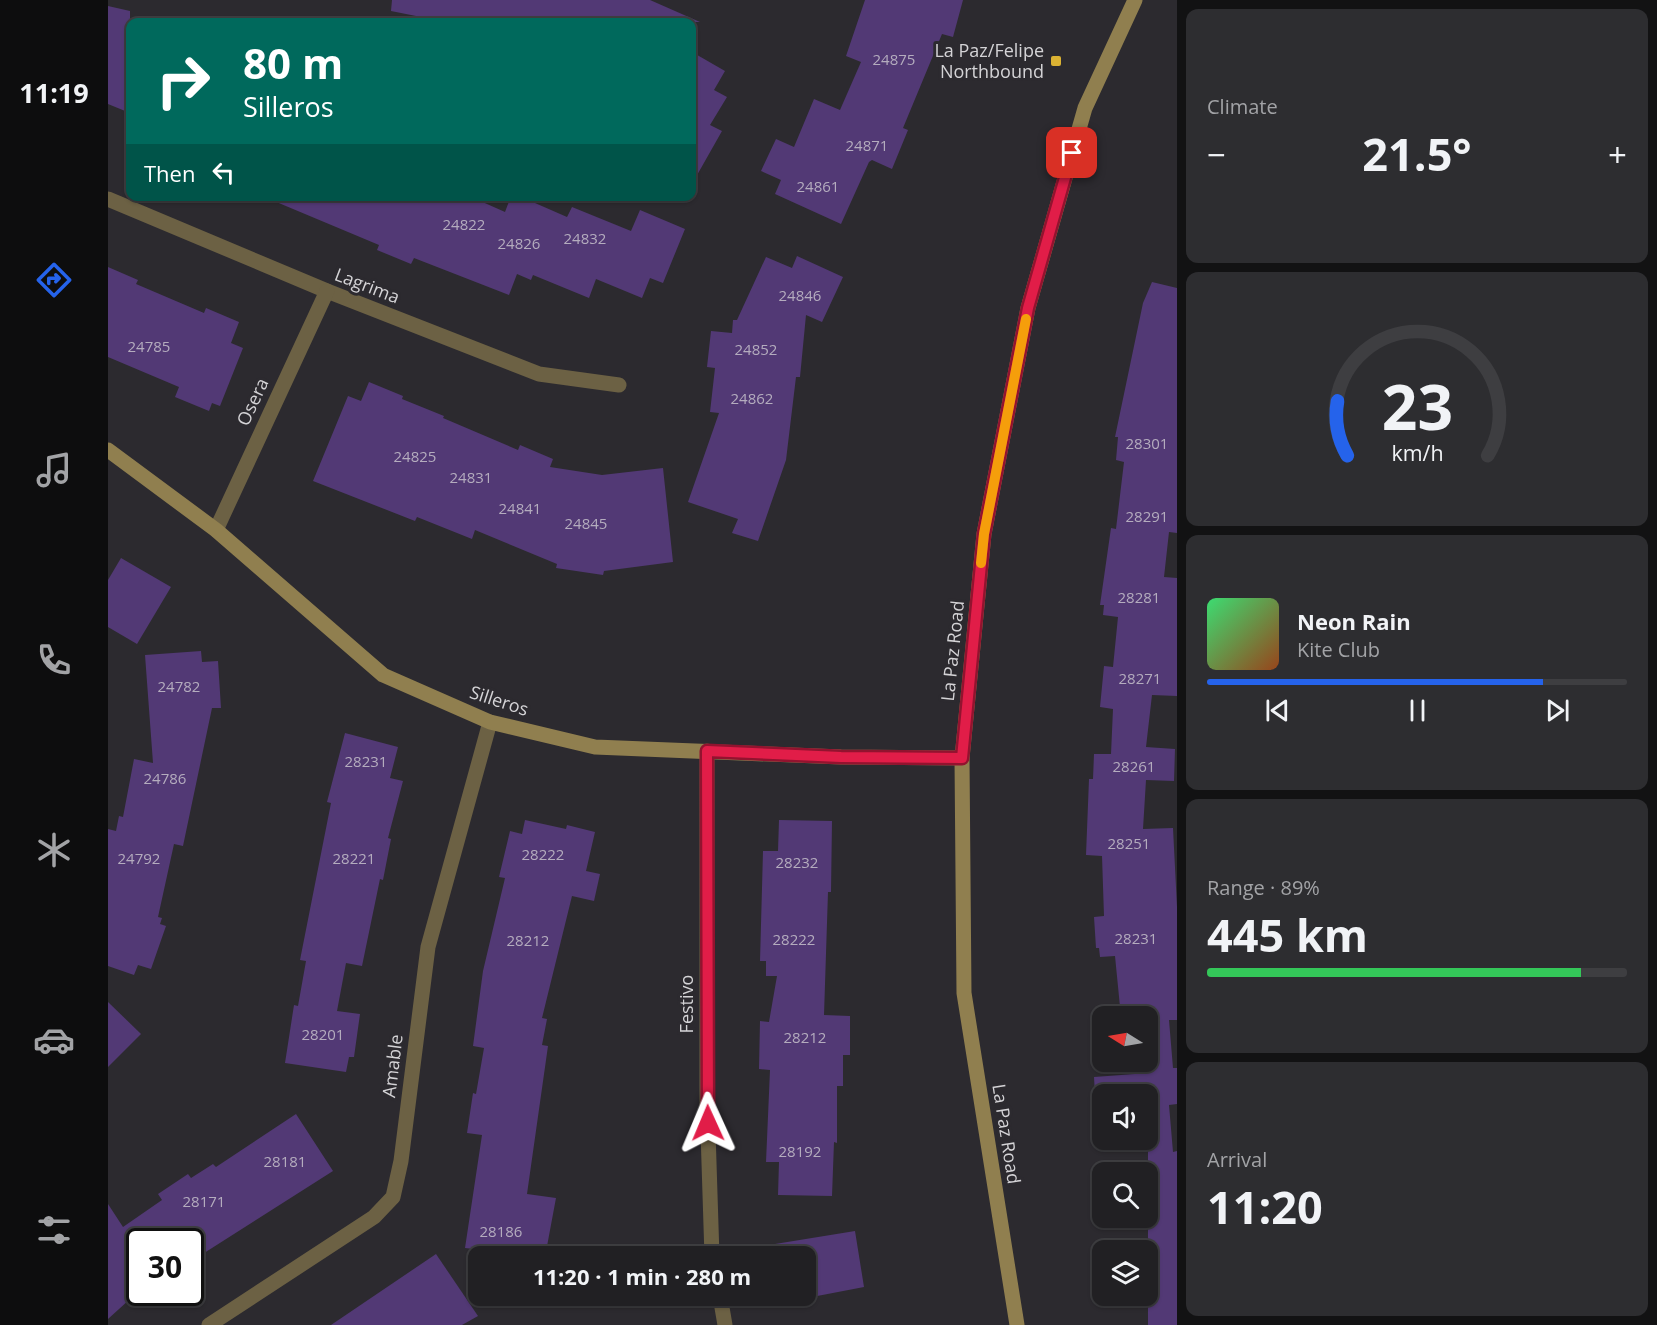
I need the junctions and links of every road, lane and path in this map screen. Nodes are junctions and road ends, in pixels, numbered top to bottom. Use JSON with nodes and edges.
{"nodes":[{"id":1,"x":1135,"y":0,"type":"edge"},
{"id":2,"x":108,"y":199,"type":"edge"},
{"id":3,"x":327,"y":291,"type":"junction"},
{"id":4,"x":619,"y":385,"type":"dead end"},
{"id":5,"x":108,"y":450,"type":"edge"},
{"id":6,"x":216,"y":530,"type":"junction"},
{"id":7,"x":490,"y":722,"type":"junction"},
{"id":8,"x":707,"y":751,"type":"junction"},
{"id":9,"x":962,"y":758,"type":"junction"},
{"id":10,"x":712,"y":1246,"type":"edge"},
{"id":11,"x":722,"y":1306,"type":"edge"},
{"id":12,"x":209,"y":1325,"type":"edge"},
{"id":13,"x":725,"y":1325,"type":"edge"},
{"id":14,"x":1017,"y":1325,"type":"edge"}],
"edges":[{"from":1,"to":9,"type":"main road","name":"La Paz Road"},
{"from":2,"to":3,"type":"street","name":"Lagrima"},
{"from":3,"to":4,"type":"street","name":"Lagrima"},
{"from":3,"to":6,"type":"street","name":"Osera"},
{"from":5,"to":6,"type":"main road","name":"Silleros"},
{"from":6,"to":7,"type":"main road","name":"Silleros"},
{"from":7,"to":8,"type":"main road","name":"Silleros"},
{"from":7,"to":12,"type":"street","name":"Amable"},
{"from":8,"to":9,"type":"main road","name":"Silleros"},
{"from":8,"to":10,"type":"street","name":"Festivo"},
{"from":9,"to":14,"type":"main road","name":"La Paz Road"},
{"from":11,"to":13,"type":"street"}]}
